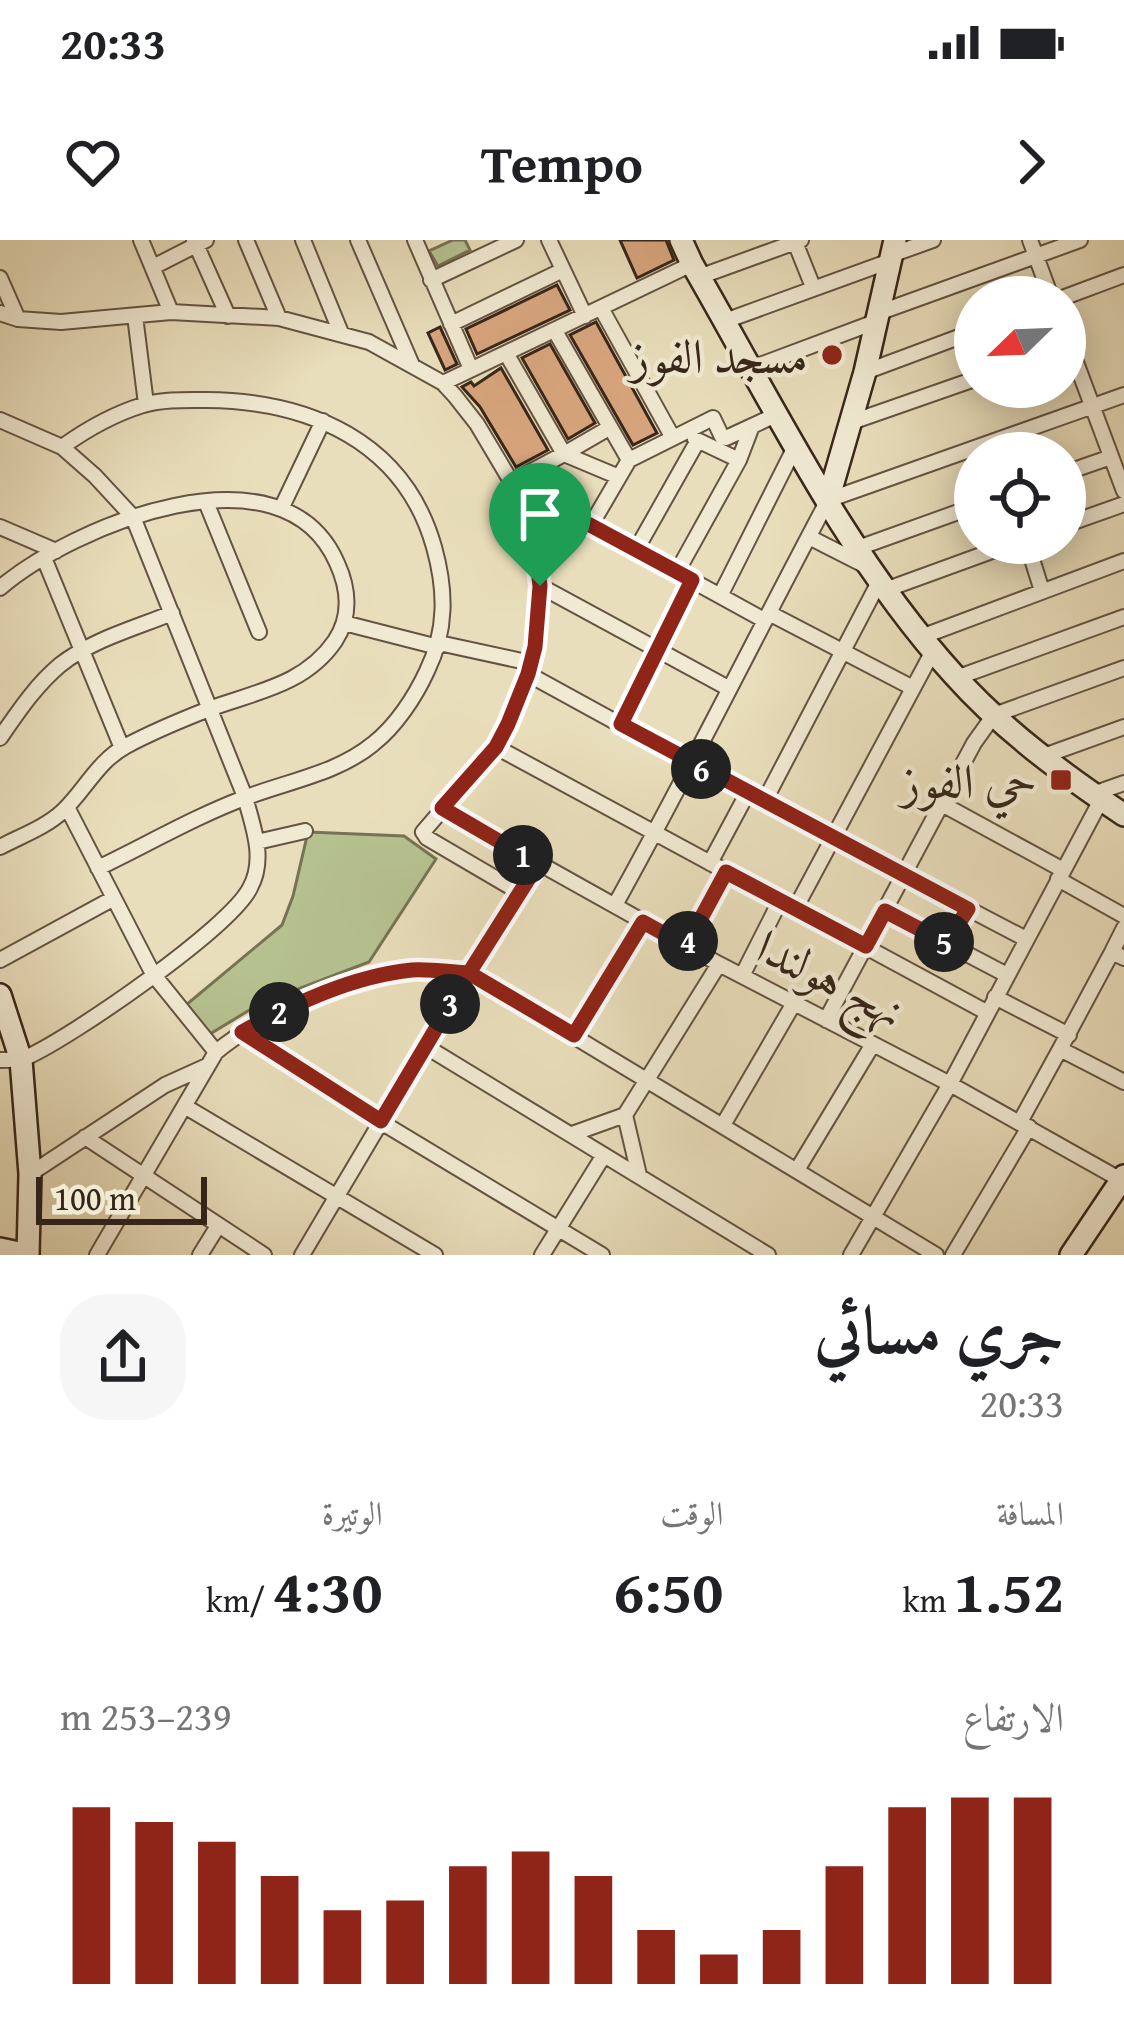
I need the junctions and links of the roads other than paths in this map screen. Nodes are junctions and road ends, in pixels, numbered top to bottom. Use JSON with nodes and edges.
{"nodes":[{"id":1,"x":141,"y":240,"type":"edge"},
{"id":2,"x":246,"y":240,"type":"edge"},
{"id":3,"x":303,"y":240,"type":"edge"},
{"id":4,"x":358,"y":240,"type":"edge"},
{"id":5,"x":415,"y":240,"type":"edge"},
{"id":6,"x":516,"y":240,"type":"edge"},
{"id":7,"x":549,"y":240,"type":"edge"},
{"id":8,"x":681,"y":240,"type":"edge"},
{"id":9,"x":933,"y":240,"type":"edge"},
{"id":10,"x":1030,"y":240,"type":"edge"},
{"id":11,"x":1080,"y":240,"type":"edge"},
{"id":12,"x":798,"y":241,"type":"edge"},
{"id":13,"x":199,"y":242,"type":"edge"},
{"id":14,"x":892,"y":252,"type":"edge"},
{"id":15,"x":1035,"y":257,"type":"junction"},
{"id":16,"x":153,"y":267,"type":"junction"},
{"id":17,"x":563,"y":270,"type":"junction"},
{"id":18,"x":696,"y":271,"type":"junction"},
{"id":19,"x":1124,"y":274,"type":"edge"},
{"id":20,"x":1043,"y":276,"type":"edge"},
{"id":21,"x":0,"y":278,"type":"edge"},
{"id":22,"x":431,"y":280,"type":"junction"},
{"id":23,"x":813,"y":287,"type":"junction"},
{"id":24,"x":1086,"y":289,"type":"edge"},
{"id":25,"x":601,"y":308,"type":"junction"},
{"id":26,"x":172,"y":312,"type":"junction"},
{"id":27,"x":0,"y":314,"type":"edge"},
{"id":28,"x":135,"y":316,"type":"junction"},
{"id":29,"x":228,"y":316,"type":"junction"},
{"id":30,"x":585,"y":316,"type":"junction"},
{"id":31,"x":876,"y":317,"type":"junction"},
{"id":32,"x":279,"y":318,"type":"junction"},
{"id":33,"x":18,"y":320,"type":"junction"},
{"id":34,"x":725,"y":321,"type":"junction"},
{"id":35,"x":451,"y":324,"type":"junction"},
{"id":36,"x":555,"y":331,"type":"junction"},
{"id":37,"x":341,"y":333,"type":"junction"},
{"id":38,"x":954,"y":339,"type":"edge"},
{"id":39,"x":506,"y":353,"type":"junction"},
{"id":40,"x":412,"y":364,"type":"junction"},
{"id":41,"x":752,"y":368,"type":"junction"},
{"id":42,"x":471,"y":369,"type":"junction"},
{"id":43,"x":865,"y":372,"type":"junction"},
{"id":44,"x":443,"y":383,"type":"junction"},
{"id":45,"x":1086,"y":386,"type":"edge"},
{"id":46,"x":954,"y":387,"type":"edge"},
{"id":47,"x":1124,"y":395,"type":"edge"},
{"id":48,"x":146,"y":404,"type":"junction"},
{"id":49,"x":1094,"y":405,"type":"junction"},
{"id":50,"x":778,"y":414,"type":"junction"},
{"id":51,"x":0,"y":420,"type":"edge"},
{"id":52,"x":323,"y":421,"type":"junction"},
{"id":53,"x":848,"y":424,"type":"junction"},
{"id":54,"x":752,"y":427,"type":"junction"},
{"id":55,"x":609,"y":428,"type":"junction"},
{"id":56,"x":693,"y":436,"type":"junction"},
{"id":57,"x":673,"y":438,"type":"junction"},
{"id":58,"x":796,"y":446,"type":"junction"},
{"id":59,"x":62,"y":447,"type":"junction"},
{"id":60,"x":564,"y":454,"type":"junction"},
{"id":61,"x":1111,"y":457,"type":"junction"},
{"id":62,"x":629,"y":460,"type":"junction"},
{"id":63,"x":739,"y":460,"type":"junction"},
{"id":64,"x":1086,"y":466,"type":"edge"},
{"id":65,"x":619,"y":477,"type":"junction"},
{"id":66,"x":515,"y":487,"type":"junction"},
{"id":67,"x":1124,"y":491,"type":"edge"},
{"id":68,"x":828,"y":500,"type":"junction"},
{"id":69,"x":206,"y":502,"type":"junction"},
{"id":70,"x":1124,"y":504,"type":"edge"},
{"id":71,"x":281,"y":509,"type":"junction"},
{"id":72,"x":954,"y":514,"type":"edge"},
{"id":73,"x":133,"y":517,"type":"junction"},
{"id":74,"x":1086,"y":518,"type":"edge"},
{"id":75,"x":590,"y":525,"type":"junction"},
{"id":76,"x":0,"y":527,"type":"edge"},
{"id":77,"x":808,"y":537,"type":"junction"},
{"id":78,"x":858,"y":548,"type":"junction"},
{"id":79,"x":636,"y":550,"type":"junction"},
{"id":80,"x":50,"y":554,"type":"junction"},
{"id":81,"x":954,"y":559,"type":"edge"},
{"id":82,"x":1124,"y":561,"type":"edge"},
{"id":83,"x":1034,"y":564,"type":"edge"},
{"id":84,"x":677,"y":572,"type":"junction"},
{"id":85,"x":692,"y":580,"type":"junction"},
{"id":86,"x":878,"y":580,"type":"junction"},
{"id":87,"x":540,"y":586,"type":"junction"},
{"id":88,"x":0,"y":588,"type":"edge"},
{"id":89,"x":1042,"y":591,"type":"junction"},
{"id":90,"x":720,"y":596,"type":"junction"},
{"id":91,"x":172,"y":613,"type":"junction"},
{"id":92,"x":766,"y":616,"type":"junction"},
{"id":93,"x":1124,"y":617,"type":"edge"},
{"id":94,"x":344,"y":623,"type":"junction"},
{"id":95,"x":259,"y":632,"type":"dead end"},
{"id":96,"x":927,"y":644,"type":"junction"},
{"id":97,"x":438,"y":645,"type":"junction"},
{"id":98,"x":656,"y":649,"type":"junction"},
{"id":99,"x":82,"y":650,"type":"junction"},
{"id":100,"x":844,"y":652,"type":"junction"},
{"id":101,"x":1124,"y":668,"type":"edge"},
{"id":102,"x":530,"y":669,"type":"junction"},
{"id":103,"x":956,"y":678,"type":"junction"},
{"id":104,"x":728,"y":688,"type":"junction"},
{"id":105,"x":913,"y":688,"type":"junction"},
{"id":106,"x":211,"y":708,"type":"junction"},
{"id":107,"x":994,"y":715,"type":"junction"},
{"id":108,"x":621,"y":724,"type":"junction"},
{"id":109,"x":1124,"y":727,"type":"edge"},
{"id":110,"x":0,"y":737,"type":"edge"},
{"id":111,"x":496,"y":747,"type":"junction"},
{"id":112,"x":122,"y":748,"type":"junction"},
{"id":113,"x":1041,"y":757,"type":"junction"},
{"id":114,"x":692,"y":764,"type":"junction"},
{"id":115,"x":1124,"y":783,"type":"edge"},
{"id":116,"x":747,"y":794,"type":"junction"},
{"id":117,"x":245,"y":797,"type":"junction"},
{"id":118,"x":1097,"y":797,"type":"junction"},
{"id":119,"x":764,"y":802,"type":"junction"},
{"id":120,"x":942,"y":804,"type":"junction"},
{"id":121,"x":67,"y":807,"type":"junction"},
{"id":122,"x":442,"y":808,"type":"junction"},
{"id":123,"x":1124,"y":815,"type":"edge"},
{"id":124,"x":305,"y":831,"type":"dead end"},
{"id":125,"x":656,"y":832,"type":"junction"},
{"id":126,"x":833,"y":839,"type":"junction"},
{"id":127,"x":257,"y":842,"type":"junction"},
{"id":128,"x":0,"y":848,"type":"edge"},
{"id":129,"x":710,"y":863,"type":"junction"},
{"id":130,"x":538,"y":864,"type":"junction"},
{"id":131,"x":98,"y":868,"type":"junction"},
{"id":132,"x":726,"y":872,"type":"junction"},
{"id":133,"x":904,"y":875,"type":"junction"},
{"id":134,"x":1060,"y":875,"type":"junction"},
{"id":135,"x":519,"y":892,"type":"junction"},
{"id":136,"x":114,"y":898,"type":"junction"},
{"id":137,"x":780,"y":901,"type":"junction"},
{"id":138,"x":615,"y":905,"type":"junction"},
{"id":139,"x":795,"y":909,"type":"junction"},
{"id":140,"x":968,"y":909,"type":"junction"},
{"id":141,"x":885,"y":911,"type":"junction"},
{"id":142,"x":1124,"y":916,"type":"edge"},
{"id":143,"x":643,"y":922,"type":"junction"},
{"id":144,"x":1124,"y":928,"type":"edge"},
{"id":145,"x":1026,"y":939,"type":"junction"},
{"id":146,"x":946,"y":943,"type":"junction"},
{"id":147,"x":686,"y":946,"type":"junction"},
{"id":148,"x":866,"y":946,"type":"junction"},
{"id":149,"x":1118,"y":955,"type":"edge"},
{"id":150,"x":0,"y":960,"type":"edge"},
{"id":151,"x":719,"y":964,"type":"junction"},
{"id":152,"x":469,"y":973,"type":"junction"},
{"id":153,"x":153,"y":974,"type":"junction"},
{"id":154,"x":1007,"y":975,"type":"junction"},
{"id":155,"x":742,"y":976,"type":"junction"},
{"id":156,"x":0,"y":995,"type":"edge"},
{"id":157,"x":995,"y":997,"type":"junction"},
{"id":158,"x":794,"y":1003,"type":"junction"},
{"id":159,"x":986,"y":1012,"type":"junction"},
{"id":160,"x":826,"y":1020,"type":"junction"},
{"id":161,"x":242,"y":1032,"type":"junction"},
{"id":162,"x":574,"y":1035,"type":"junction"},
{"id":163,"x":1069,"y":1035,"type":"junction"},
{"id":164,"x":873,"y":1044,"type":"junction"},
{"id":165,"x":425,"y":1046,"type":"junction"},
{"id":166,"x":1060,"y":1049,"type":"junction"},
{"id":167,"x":212,"y":1059,"type":"junction"},
{"id":168,"x":10,"y":1060,"type":"edge"},
{"id":169,"x":648,"y":1080,"type":"junction"},
{"id":170,"x":1124,"y":1082,"type":"edge"},
{"id":171,"x":950,"y":1084,"type":"junction"},
{"id":172,"x":186,"y":1107,"type":"junction"},
{"id":173,"x":626,"y":1115,"type":"junction"},
{"id":174,"x":381,"y":1121,"type":"junction"},
{"id":175,"x":722,"y":1125,"type":"junction"},
{"id":176,"x":1025,"y":1125,"type":"junction"},
{"id":177,"x":572,"y":1134,"type":"junction"},
{"id":178,"x":85,"y":1137,"type":"junction"},
{"id":179,"x":604,"y":1155,"type":"junction"},
{"id":180,"x":797,"y":1170,"type":"junction"},
{"id":181,"x":31,"y":1174,"type":"junction"},
{"id":182,"x":639,"y":1175,"type":"junction"},
{"id":183,"x":144,"y":1177,"type":"junction"},
{"id":184,"x":1123,"y":1178,"type":"edge"},
{"id":185,"x":337,"y":1196,"type":"junction"},
{"id":186,"x":874,"y":1217,"type":"junction"},
{"id":187,"x":218,"y":1226,"type":"junction"},
{"id":188,"x":558,"y":1229,"type":"junction"},
{"id":189,"x":0,"y":1249,"type":"edge"},
{"id":190,"x":28,"y":1255,"type":"edge"},
{"id":191,"x":97,"y":1255,"type":"edge"},
{"id":192,"x":200,"y":1255,"type":"edge"},
{"id":193,"x":264,"y":1255,"type":"edge"},
{"id":194,"x":302,"y":1255,"type":"edge"},
{"id":195,"x":435,"y":1255,"type":"edge"},
{"id":196,"x":542,"y":1255,"type":"edge"},
{"id":197,"x":602,"y":1255,"type":"edge"},
{"id":198,"x":768,"y":1255,"type":"edge"},
{"id":199,"x":850,"y":1255,"type":"edge"},
{"id":200,"x":936,"y":1255,"type":"edge"},
{"id":201,"x":953,"y":1255,"type":"edge"},
{"id":202,"x":1071,"y":1255,"type":"edge"}],
"edges":[{"from":1,"to":16,"type":"street"},
{"from":2,"to":32,"type":"street"},
{"from":3,"to":37,"type":"street"},
{"from":4,"to":40,"type":"street"},
{"from":5,"to":22,"type":"street"},
{"from":6,"to":22,"type":"street"},
{"from":7,"to":17,"type":"street"},
{"from":8,"to":18,"type":"street"},
{"from":9,"to":14,"type":"street"},
{"from":10,"to":15,"type":"street"},
{"from":11,"to":15,"type":"street"},
{"from":12,"to":18,"type":"street"},
{"from":12,"to":23,"type":"street"},
{"from":13,"to":16,"type":"street"},
{"from":13,"to":29,"type":"street"},
{"from":14,"to":23,"type":"street"},
{"from":14,"to":31,"type":"street"},
{"from":15,"to":20,"type":"street"},
{"from":15,"to":31,"type":"street"},
{"from":16,"to":26,"type":"street"},
{"from":17,"to":30,"type":"street"},
{"from":17,"to":35,"type":"street"},
{"from":18,"to":25,"type":"street"},
{"from":18,"to":34,"type":"street"},
{"from":19,"to":24,"type":"street"},
{"from":21,"to":33,"type":"street"},
{"from":22,"to":35,"type":"street"},
{"from":23,"to":34,"type":"street"},
{"from":25,"to":30,"type":"street"},
{"from":25,"to":57,"type":"street"},
{"from":26,"to":28,"type":"street"},
{"from":26,"to":29,"type":"street"},
{"from":27,"to":33,"type":"street"},
{"from":28,"to":33,"type":"street"},
{"from":28,"to":48,"type":"street"},
{"from":29,"to":32,"type":"street"},
{"from":30,"to":36,"type":"street"},
{"from":31,"to":41,"type":"street"},
{"from":31,"to":43,"type":"street"},
{"from":32,"to":37,"type":"street"},
{"from":34,"to":41,"type":"street"},
{"from":35,"to":42,"type":"street"},
{"from":36,"to":39,"type":"street"},
{"from":36,"to":55,"type":"street"},
{"from":37,"to":40,"type":"street"},
{"from":38,"to":43,"type":"street"},
{"from":39,"to":42,"type":"street"},
{"from":39,"to":60,"type":"street"},
{"from":40,"to":44,"type":"street"},
{"from":41,"to":50,"type":"street"},
{"from":42,"to":44,"type":"street"},
{"from":43,"to":53,"type":"street"},
{"from":44,"to":66,"type":"street"},
{"from":45,"to":49,"type":"street"},
{"from":46,"to":53,"type":"street"},
{"from":47,"to":49,"type":"street"},
{"from":48,"to":52,"type":"street"},
{"from":48,"to":59,"type":"street"},
{"from":49,"to":61,"type":"street"},
{"from":49,"to":68,"type":"street"},
{"from":50,"to":54,"type":"street"},
{"from":50,"to":58,"type":"street"},
{"from":51,"to":59,"type":"street"},
{"from":52,"to":71,"type":"street"},
{"from":52,"to":97,"type":"street"},
{"from":53,"to":68,"type":"street"},
{"from":54,"to":56,"type":"street"},
{"from":54,"to":63,"type":"street"},
{"from":55,"to":60,"type":"street"},
{"from":55,"to":62,"type":"street"},
{"from":56,"to":57,"type":"street"},
{"from":56,"to":63,"type":"street"},
{"from":56,"to":79,"type":"street"},
{"from":57,"to":62,"type":"street"},
{"from":58,"to":68,"type":"street"},
{"from":58,"to":90,"type":"street"},
{"from":59,"to":73,"type":"street"},
{"from":60,"to":65,"type":"street"},
{"from":60,"to":66,"type":"street"},
{"from":61,"to":64,"type":"street"},
{"from":61,"to":67,"type":"street"},
{"from":62,"to":65,"type":"street"},
{"from":63,"to":84,"type":"street"},
{"from":65,"to":75,"type":"street"},
{"from":66,"to":75,"type":"street"},
{"from":66,"to":87,"type":"street"},
{"from":68,"to":77,"type":"street"},
{"from":68,"to":78,"type":"street"},
{"from":69,"to":71,"type":"street"},
{"from":69,"to":73,"type":"street"},
{"from":69,"to":95,"type":"street"},
{"from":70,"to":74,"type":"street"},
{"from":71,"to":94,"type":"street"},
{"from":72,"to":78,"type":"street"},
{"from":73,"to":80,"type":"street"},
{"from":73,"to":91,"type":"street"},
{"from":75,"to":79,"type":"street"},
{"from":76,"to":80,"type":"street"},
{"from":77,"to":86,"type":"street"},
{"from":77,"to":92,"type":"street"},
{"from":78,"to":86,"type":"street"},
{"from":79,"to":84,"type":"street"},
{"from":80,"to":88,"type":"street"},
{"from":80,"to":99,"type":"street"},
{"from":81,"to":86,"type":"street"},
{"from":82,"to":89,"type":"street"},
{"from":83,"to":89,"type":"street"},
{"from":84,"to":85,"type":"street"},
{"from":85,"to":90,"type":"street"},
{"from":85,"to":98,"type":"street"},
{"from":86,"to":96,"type":"street"},
{"from":86,"to":100,"type":"street"},
{"from":87,"to":98,"type":"street"},
{"from":87,"to":102,"type":"street"},
{"from":89,"to":96,"type":"street"},
{"from":90,"to":92,"type":"street"},
{"from":91,"to":99,"type":"street"},
{"from":91,"to":106,"type":"street"},
{"from":92,"to":100,"type":"street"},
{"from":92,"to":104,"type":"street"},
{"from":93,"to":103,"type":"street"},
{"from":94,"to":97,"type":"street"},
{"from":94,"to":106,"type":"street"},
{"from":96,"to":103,"type":"street"},
{"from":96,"to":105,"type":"street"},
{"from":97,"to":102,"type":"street"},
{"from":97,"to":117,"type":"street"},
{"from":98,"to":104,"type":"street"},
{"from":98,"to":108,"type":"street"},
{"from":99,"to":110,"type":"street"},
{"from":99,"to":112,"type":"street"},
{"from":100,"to":105,"type":"street"},
{"from":100,"to":119,"type":"street"},
{"from":101,"to":107,"type":"street"},
{"from":102,"to":108,"type":"street"},
{"from":102,"to":111,"type":"street"},
{"from":103,"to":107,"type":"street"},
{"from":104,"to":114,"type":"street"},
{"from":105,"to":126,"type":"street"},
{"from":106,"to":112,"type":"street"},
{"from":106,"to":117,"type":"street"},
{"from":107,"to":113,"type":"street"},
{"from":107,"to":120,"type":"street"},
{"from":108,"to":114,"type":"street"},
{"from":109,"to":113,"type":"street"},
{"from":111,"to":122,"type":"street"},
{"from":111,"to":125,"type":"street"},
{"from":112,"to":121,"type":"street"},
{"from":113,"to":118,"type":"street"},
{"from":114,"to":116,"type":"street"},
{"from":114,"to":125,"type":"street"},
{"from":115,"to":118,"type":"street"},
{"from":116,"to":119,"type":"street"},
{"from":116,"to":129,"type":"street"},
{"from":117,"to":127,"type":"street"},
{"from":117,"to":131,"type":"street"},
{"from":118,"to":123,"type":"street"},
{"from":118,"to":134,"type":"street"},
{"from":119,"to":126,"type":"street"},
{"from":120,"to":133,"type":"street"},
{"from":120,"to":134,"type":"street"},
{"from":121,"to":128,"type":"street"},
{"from":121,"to":131,"type":"street"},
{"from":122,"to":130,"type":"street","name":"نهج هولندا"},
{"from":122,"to":135,"type":"street"},
{"from":124,"to":127,"type":"street"},
{"from":125,"to":129,"type":"street"},
{"from":125,"to":138,"type":"street"},
{"from":126,"to":133,"type":"street"},
{"from":126,"to":139,"type":"street"},
{"from":127,"to":153,"type":"street"},
{"from":129,"to":132,"type":"street"},
{"from":130,"to":135,"type":"street"},
{"from":130,"to":138,"type":"street","name":"نهج هولندا"},
{"from":131,"to":136,"type":"street"},
{"from":132,"to":137,"type":"street"},
{"from":132,"to":147,"type":"street"},
{"from":133,"to":140,"type":"street"},
{"from":133,"to":141,"type":"street"},
{"from":134,"to":142,"type":"street"},
{"from":134,"to":145,"type":"street"},
{"from":135,"to":152,"type":"street"},
{"from":136,"to":150,"type":"street"},
{"from":136,"to":153,"type":"street"},
{"from":137,"to":139,"type":"street"},
{"from":137,"to":155,"type":"street"},
{"from":138,"to":143,"type":"street","name":"نهج هولندا"},
{"from":139,"to":148,"type":"street"},
{"from":140,"to":145,"type":"street"},
{"from":140,"to":146,"type":"street"},
{"from":141,"to":146,"type":"street"},
{"from":141,"to":148,"type":"street"},
{"from":143,"to":147,"type":"street","name":"نهج هولندا"},
{"from":143,"to":162,"type":"street"},
{"from":144,"to":149,"type":"street"},
{"from":145,"to":154,"type":"street"},
{"from":146,"to":154,"type":"street"},
{"from":147,"to":151,"type":"street","name":"نهج هولندا"},
{"from":148,"to":159,"type":"street"},
{"from":148,"to":160,"type":"street"},
{"from":149,"to":163,"type":"street"},
{"from":151,"to":155,"type":"street","name":"نهج هولندا"},
{"from":151,"to":169,"type":"street"},
{"from":152,"to":161,"type":"street"},
{"from":152,"to":162,"type":"street"},
{"from":152,"to":165,"type":"street"},
{"from":153,"to":167,"type":"street"},
{"from":153,"to":168,"type":"street"},
{"from":154,"to":157,"type":"street"},
{"from":155,"to":158,"type":"street","name":"نهج هولندا"},
{"from":156,"to":168,"type":"street"},
{"from":157,"to":159,"type":"street"},
{"from":157,"to":163,"type":"street"},
{"from":158,"to":160,"type":"street","name":"نهج هولندا"},
{"from":158,"to":175,"type":"street"},
{"from":159,"to":171,"type":"street"},
{"from":160,"to":164,"type":"street","name":"نهج هولندا"},
{"from":161,"to":167,"type":"street"},
{"from":161,"to":174,"type":"street"},
{"from":162,"to":169,"type":"street"},
{"from":163,"to":166,"type":"street"},
{"from":164,"to":171,"type":"street","name":"نهج هولندا"},
{"from":164,"to":180,"type":"street"},
{"from":165,"to":174,"type":"street"},
{"from":165,"to":177,"type":"street"},
{"from":166,"to":170,"type":"street"},
{"from":166,"to":176,"type":"street"},
{"from":167,"to":172,"type":"street"},
{"from":167,"to":178,"type":"street"},
{"from":168,"to":181,"type":"street"},
{"from":169,"to":173,"type":"street"},
{"from":169,"to":175,"type":"street"},
{"from":171,"to":176,"type":"street","name":"نهج هولندا"},
{"from":171,"to":186,"type":"street"},
{"from":172,"to":183,"type":"street"},
{"from":172,"to":185,"type":"street"},
{"from":173,"to":177,"type":"street"},
{"from":173,"to":182,"type":"street"},
{"from":174,"to":185,"type":"street"},
{"from":174,"to":188,"type":"street"},
{"from":175,"to":180,"type":"street"},
{"from":176,"to":184,"type":"street","name":"نهج هولندا"},
{"from":176,"to":201,"type":"street"},
{"from":177,"to":179,"type":"street"},
{"from":178,"to":181,"type":"street"},
{"from":178,"to":183,"type":"street"},
{"from":179,"to":182,"type":"street"},
{"from":179,"to":188,"type":"street"},
{"from":180,"to":186,"type":"street"},
{"from":181,"to":190,"type":"street"},
{"from":182,"to":198,"type":"street"},
{"from":183,"to":187,"type":"street"},
{"from":183,"to":191,"type":"street"},
{"from":184,"to":202,"type":"street"},
{"from":185,"to":194,"type":"street"},
{"from":185,"to":195,"type":"street"},
{"from":186,"to":199,"type":"street"},
{"from":186,"to":200,"type":"street"},
{"from":187,"to":192,"type":"street"},
{"from":187,"to":193,"type":"street"},
{"from":188,"to":196,"type":"street"},
{"from":188,"to":197,"type":"street"},
{"from":189,"to":190,"type":"street"}]}
